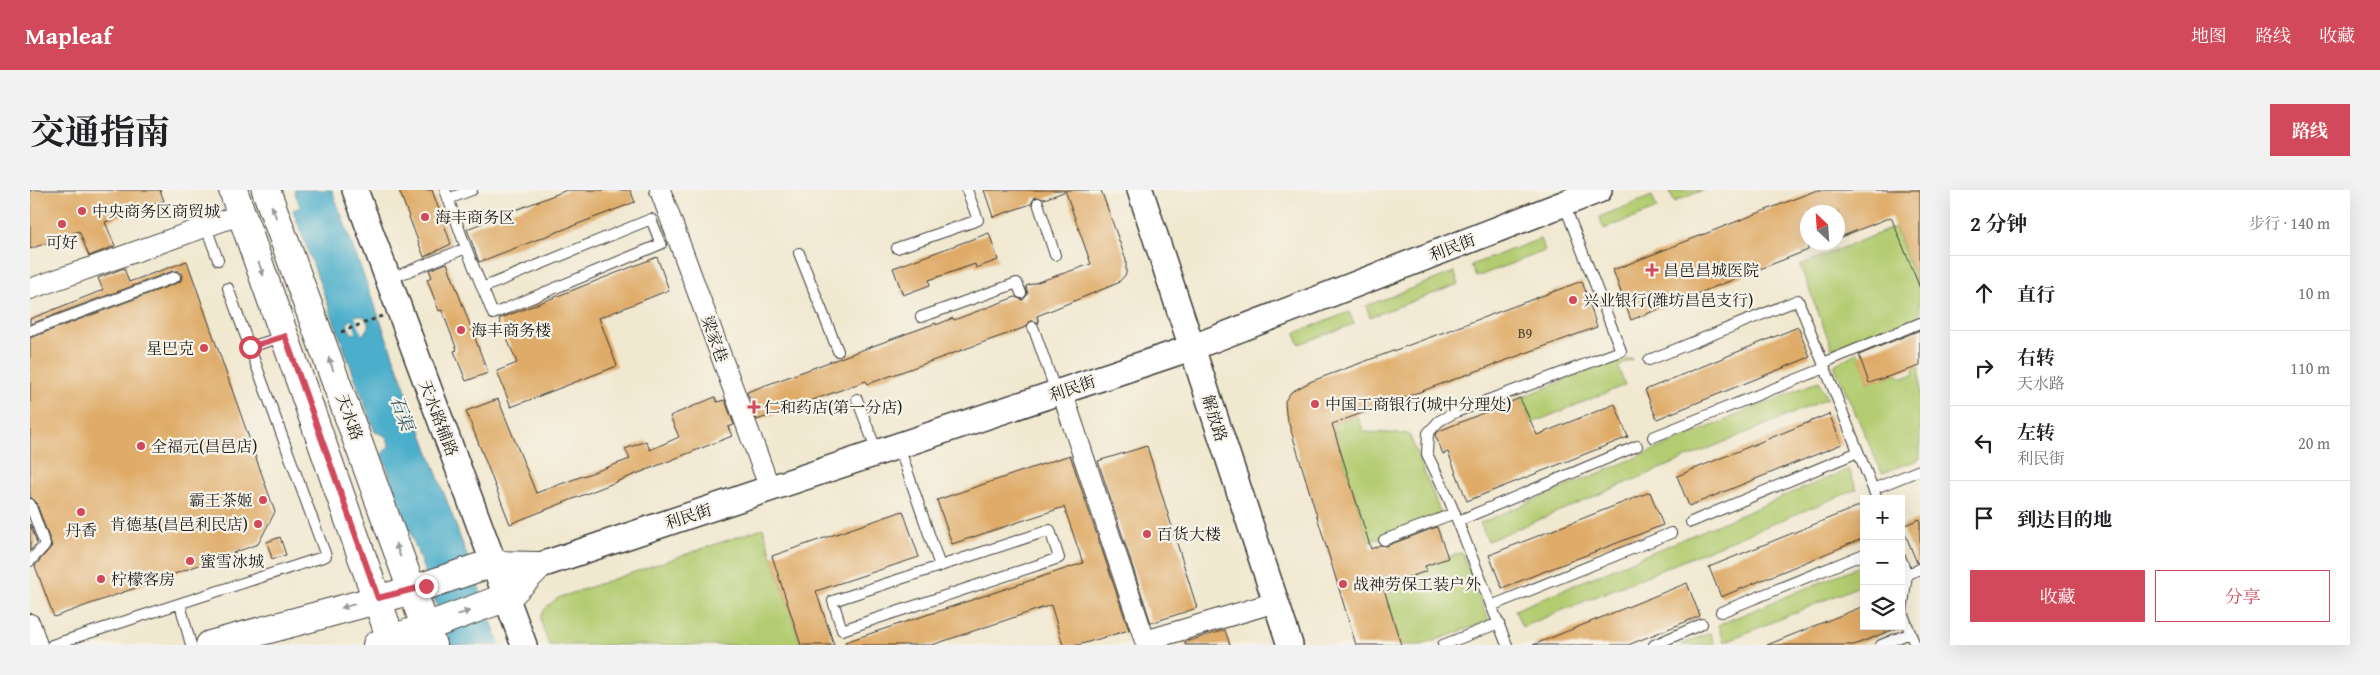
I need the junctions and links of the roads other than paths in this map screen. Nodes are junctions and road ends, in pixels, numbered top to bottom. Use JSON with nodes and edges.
{"nodes":[{"id":1,"x":266,"y":190,"type":"edge"},
{"id":2,"x":355,"y":190,"type":"edge"},
{"id":3,"x":472,"y":190,"type":"edge"},
{"id":4,"x":660,"y":190,"type":"edge"},
{"id":5,"x":967,"y":190,"type":"edge"},
{"id":6,"x":1140,"y":190,"type":"edge"},
{"id":7,"x":1599,"y":190,"type":"edge"},
{"id":8,"x":446,"y":194,"type":"edge"},
{"id":9,"x":237,"y":202,"type":"edge"},
{"id":10,"x":1038,"y":203,"type":"dead end"},
{"id":11,"x":1564,"y":204,"type":"junction"},
{"id":12,"x":206,"y":226,"type":"junction"},
{"id":13,"x":466,"y":248,"type":"junction"},
{"id":14,"x":898,"y":248,"type":"dead end"},
{"id":15,"x":799,"y":253,"type":"dead end"},
{"id":16,"x":1056,"y":255,"type":"dead end"},
{"id":17,"x":218,"y":260,"type":"dead end"},
{"id":18,"x":175,"y":277,"type":"dead end"},
{"id":19,"x":388,"y":280,"type":"junction"},
{"id":20,"x":228,"y":288,"type":"dead end"},
{"id":21,"x":482,"y":288,"type":"junction"},
{"id":22,"x":30,"y":289,"type":"edge"},
{"id":23,"x":1021,"y":293,"type":"dead end"},
{"id":24,"x":922,"y":317,"type":"dead end"},
{"id":25,"x":1920,"y":323,"type":"edge"},
{"id":26,"x":1033,"y":327,"type":"dead end"},
{"id":27,"x":30,"y":331,"type":"edge"},
{"id":28,"x":285,"y":336,"type":"junction"},
{"id":29,"x":250,"y":347,"type":"junction"},
{"id":30,"x":1191,"y":348,"type":"junction"},
{"id":31,"x":838,"y":352,"type":"dead end"},
{"id":32,"x":1649,"y":360,"type":"dead end"},
{"id":33,"x":1824,"y":365,"type":"junction"},
{"id":34,"x":1059,"y":392,"type":"junction"},
{"id":35,"x":857,"y":399,"type":"dead end"},
{"id":36,"x":1653,"y":437,"type":"dead end"},
{"id":37,"x":1637,"y":446,"type":"dead end"},
{"id":38,"x":888,"y":449,"type":"junction"},
{"id":39,"x":1858,"y":452,"type":"junction"},
{"id":40,"x":1920,"y":470,"type":"edge"},
{"id":41,"x":770,"y":489,"type":"junction"},
{"id":42,"x":1875,"y":494,"type":"edge"},
{"id":43,"x":30,"y":504,"type":"edge"},
{"id":44,"x":1456,"y":517,"type":"junction"},
{"id":45,"x":1691,"y":522,"type":"dead end"},
{"id":46,"x":1671,"y":533,"type":"dead end"},
{"id":47,"x":1384,"y":540,"type":"dead end"},
{"id":48,"x":1860,"y":556,"type":"edge"},
{"id":49,"x":30,"y":561,"type":"edge"},
{"id":50,"x":486,"y":566,"type":"junction"},
{"id":51,"x":538,"y":566,"type":"junction"},
{"id":52,"x":940,"y":566,"type":"junction"},
{"id":53,"x":1905,"y":569,"type":"edge"},
{"id":54,"x":1920,"y":569,"type":"edge"},
{"id":55,"x":1907,"y":574,"type":"junction"},
{"id":56,"x":419,"y":588,"type":"junction"},
{"id":57,"x":378,"y":598,"type":"junction"},
{"id":58,"x":499,"y":600,"type":"junction"},
{"id":59,"x":1276,"y":602,"type":"junction"},
{"id":60,"x":180,"y":604,"type":"junction"},
{"id":61,"x":1492,"y":606,"type":"junction"},
{"id":62,"x":1721,"y":612,"type":"dead end"},
{"id":63,"x":1499,"y":623,"type":"junction"},
{"id":64,"x":30,"y":624,"type":"edge"},
{"id":65,"x":1702,"y":624,"type":"dead end"},
{"id":66,"x":431,"y":631,"type":"edge"},
{"id":67,"x":1910,"y":633,"type":"junction"},
{"id":68,"x":1138,"y":643,"type":"edge"},
{"id":69,"x":387,"y":644,"type":"edge"},
{"id":70,"x":37,"y":645,"type":"edge"},
{"id":71,"x":52,"y":645,"type":"edge"},
{"id":72,"x":191,"y":645,"type":"edge"},
{"id":73,"x":210,"y":645,"type":"edge"},
{"id":74,"x":524,"y":645,"type":"edge"},
{"id":75,"x":1290,"y":645,"type":"edge"},
{"id":76,"x":1443,"y":645,"type":"edge"},
{"id":77,"x":1507,"y":645,"type":"edge"},
{"id":78,"x":1654,"y":645,"type":"edge"},
{"id":79,"x":1881,"y":645,"type":"edge"},
{"id":80,"x":1915,"y":645,"type":"edge"}],
"edges":[{"from":56,"to":1,"type":"main road","name":"天水路","one_way":true},
{"from":2,"to":19,"type":"street","name":"天水路辅路"},
{"from":3,"to":8,"type":"lane"},
{"from":4,"to":41,"type":"street","name":"梁家巷"},
{"from":5,"to":14,"type":"lane"},
{"from":6,"to":30,"type":"street","name":"解放路"},
{"from":7,"to":11,"type":"street","name":"利民街"},
{"from":8,"to":13,"type":"lane"},
{"from":9,"to":12,"type":"street"},
{"from":9,"to":28,"type":"main road","one_way":true},
{"from":10,"to":16,"type":"lane"},
{"from":11,"to":30,"type":"street","name":"利民街"},
{"from":11,"to":44,"type":"lane"},
{"from":12,"to":17,"type":"lane"},
{"from":12,"to":22,"type":"street"},
{"from":13,"to":19,"type":"lane"},
{"from":13,"to":21,"type":"lane"},
{"from":15,"to":31,"type":"lane"},
{"from":18,"to":27,"type":"lane"},
{"from":19,"to":50,"type":"street","name":"天水路辅路"},
{"from":20,"to":29,"type":"lane"},
{"from":21,"to":21,"type":"lane"},
{"from":23,"to":24,"type":"lane"},
{"from":25,"to":33,"type":"lane"},
{"from":26,"to":34,"type":"lane"},
{"from":28,"to":29,"type":"lane"},
{"from":28,"to":57,"type":"main road"},
{"from":29,"to":60,"type":"lane"},
{"from":30,"to":34,"type":"street","name":"利民街"},
{"from":30,"to":59,"type":"street","name":"解放路"},
{"from":32,"to":33,"type":"lane"},
{"from":33,"to":36,"type":"lane"},
{"from":33,"to":39,"type":"lane"},
{"from":34,"to":38,"type":"street","name":"利民街"},
{"from":34,"to":68,"type":"street"},
{"from":35,"to":38,"type":"lane"},
{"from":37,"to":44,"type":"lane"},
{"from":38,"to":41,"type":"street","name":"利民街"},
{"from":38,"to":52,"type":"lane"},
{"from":39,"to":42,"type":"lane"},
{"from":39,"to":45,"type":"lane"},
{"from":40,"to":42,"type":"lane"},
{"from":41,"to":51,"type":"street","name":"利民街"},
{"from":43,"to":49,"type":"lane"},
{"from":44,"to":47,"type":"lane"},
{"from":44,"to":61,"type":"lane"},
{"from":46,"to":61,"type":"lane"},
{"from":48,"to":62,"type":"lane"},
{"from":50,"to":51,"type":"main road","name":"利民街"},
{"from":50,"to":56,"type":"main road","name":"利民街"},
{"from":50,"to":58,"type":"street","name":"天水路辅路"},
{"from":51,"to":58,"type":"main road","name":"利民街"},
{"from":52,"to":52,"type":"lane"},
{"from":53,"to":55,"type":"lane"},
{"from":54,"to":55,"type":"lane"},
{"from":55,"to":67,"type":"lane"},
{"from":56,"to":57,"type":"main road","name":"利民街"},
{"from":56,"to":66,"type":"main road","name":"天水路"},
{"from":57,"to":69,"type":"main road"},
{"from":57,"to":73,"type":"main road","name":"利民街","one_way":true},
{"from":66,"to":58,"type":"main road","name":"利民街","one_way":true},
{"from":58,"to":74,"type":"street","name":"天水路辅路"},
{"from":59,"to":68,"type":"street"},
{"from":59,"to":75,"type":"street","name":"解放路"},
{"from":60,"to":71,"type":"lane"},
{"from":60,"to":72,"type":"lane"},
{"from":61,"to":63,"type":"lane"},
{"from":63,"to":76,"type":"lane"},
{"from":63,"to":77,"type":"lane"},
{"from":64,"to":70,"type":"street"},
{"from":65,"to":78,"type":"lane"},
{"from":66,"to":69,"type":"main road","name":"利民街"},
{"from":67,"to":79,"type":"lane"},
{"from":67,"to":80,"type":"lane"}]}
